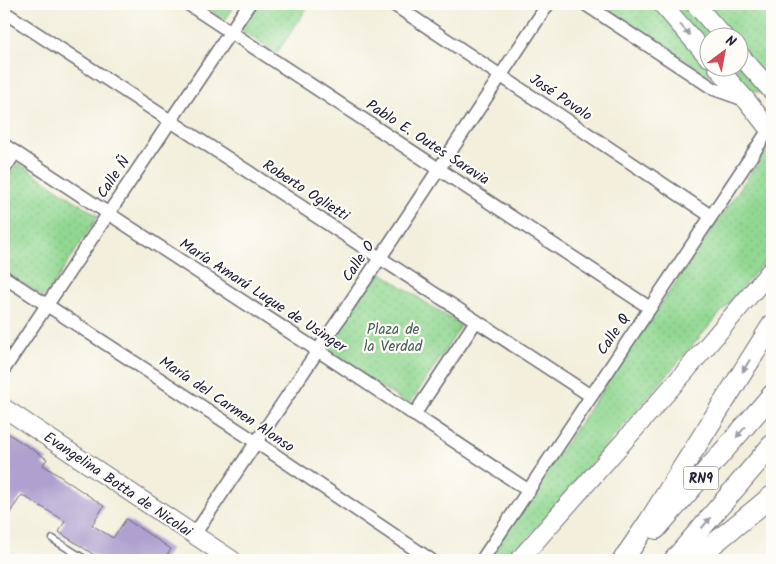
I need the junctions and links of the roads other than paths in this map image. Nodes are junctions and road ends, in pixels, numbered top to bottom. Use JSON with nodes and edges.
{"nodes":[{"id":1,"x":188,"y":4,"type":"edge"},
{"id":2,"x":249,"y":4,"type":"edge"},
{"id":3,"x":393,"y":4,"type":"edge"},
{"id":4,"x":548,"y":4,"type":"edge"},
{"id":5,"x":585,"y":4,"type":"edge"},
{"id":6,"x":662,"y":4,"type":"edge"},
{"id":7,"x":695,"y":4,"type":"edge"},
{"id":8,"x":4,"y":12,"type":"edge"},
{"id":9,"x":716,"y":28,"type":"edge"},
{"id":10,"x":230,"y":32,"type":"junction"},
{"id":11,"x":698,"y":45,"type":"edge"},
{"id":12,"x":748,"y":64,"type":"edge"},
{"id":13,"x":500,"y":76,"type":"junction"},
{"id":14,"x":727,"y":78,"type":"edge"},
{"id":15,"x":772,"y":91,"type":"edge"},
{"id":16,"x":747,"y":100,"type":"junction"},
{"id":17,"x":171,"y":121,"type":"junction"},
{"id":18,"x":771,"y":129,"type":"edge"},
{"id":19,"x":4,"y":144,"type":"edge"},
{"id":20,"x":15,"y":152,"type":"junction"},
{"id":21,"x":438,"y":169,"type":"junction"},
{"id":22,"x":4,"y":170,"type":"edge"},
{"id":23,"x":109,"y":213,"type":"junction"},
{"id":24,"x":711,"y":216,"type":"junction"},
{"id":25,"x":380,"y":258,"type":"junction"},
{"id":26,"x":772,"y":269,"type":"edge"},
{"id":27,"x":4,"y":277,"type":"edge"},
{"id":28,"x":47,"y":304,"type":"junction"},
{"id":29,"x":650,"y":308,"type":"junction"},
{"id":30,"x":476,"y":321,"type":"junction"},
{"id":31,"x":772,"y":325,"type":"edge"},
{"id":32,"x":317,"y":350,"type":"junction"},
{"id":33,"x":4,"y":369,"type":"edge"},
{"id":34,"x":772,"y":395,"type":"edge"},
{"id":35,"x":591,"y":396,"type":"junction"},
{"id":36,"x":4,"y":408,"type":"edge"},
{"id":37,"x":414,"y":414,"type":"junction"},
{"id":38,"x":256,"y":442,"type":"junction"},
{"id":39,"x":772,"y":445,"type":"edge"},
{"id":40,"x":528,"y":490,"type":"junction"},
{"id":41,"x":772,"y":496,"type":"edge"},
{"id":42,"x":194,"y":535,"type":"junction"},
{"id":43,"x":53,"y":539,"type":"dead end"},
{"id":44,"x":86,"y":560,"type":"edge"},
{"id":45,"x":232,"y":560,"type":"edge"},
{"id":46,"x":431,"y":560,"type":"edge"},
{"id":47,"x":482,"y":560,"type":"edge"},
{"id":48,"x":519,"y":560,"type":"edge"},
{"id":49,"x":623,"y":560,"type":"edge"},
{"id":50,"x":629,"y":560,"type":"edge"},
{"id":51,"x":674,"y":560,"type":"edge"},
{"id":52,"x":694,"y":560,"type":"edge"}],
"edges":[{"from":1,"to":10,"type":"street","name":"Pablo E. Outes Saravia"},
{"from":2,"to":10,"type":"street","name":"Calle Ñ"},
{"from":3,"to":13,"type":"street","name":"José Povolo"},
{"from":4,"to":13,"type":"street","name":"Calle O"},
{"from":5,"to":16,"type":"street"},
{"from":6,"to":11,"type":"street","one_way":true},
{"from":7,"to":9,"type":"street"},
{"from":8,"to":17,"type":"street","name":"Roberto Oglietti"},
{"from":10,"to":17,"type":"street","name":"Calle Ñ"},
{"from":10,"to":21,"type":"street","name":"Pablo E. Outes Saravia"},
{"from":12,"to":15,"type":"street"},
{"from":13,"to":21,"type":"street","name":"Calle O"},
{"from":13,"to":24,"type":"street","name":"José Povolo"},
{"from":14,"to":16,"type":"street"},
{"from":16,"to":18,"type":"street"},
{"from":17,"to":23,"type":"street","name":"Calle Ñ"},
{"from":17,"to":25,"type":"street","name":"Roberto Oglietti"},
{"from":18,"to":24,"type":"street","name":"Calle Q"},
{"from":19,"to":20,"type":"street","name":"María Amarú Luque de Usinger"},
{"from":20,"to":22,"type":"street"},
{"from":20,"to":23,"type":"street","name":"María Amarú Luque de Usinger"},
{"from":21,"to":25,"type":"street","name":"Calle O"},
{"from":21,"to":29,"type":"street","name":"Pablo E. Outes Saravia"},
{"from":23,"to":28,"type":"street","name":"Calle Ñ"},
{"from":23,"to":32,"type":"street","name":"María Amarú Luque de Usinger"},
{"from":24,"to":29,"type":"street","name":"Calle Q"},
{"from":25,"to":30,"type":"street","name":"Roberto Oglietti"},
{"from":25,"to":32,"type":"street","name":"Calle O"},
{"from":26,"to":48,"type":"street"},
{"from":27,"to":28,"type":"street","name":"María del Carmen Alonso"},
{"from":28,"to":33,"type":"street","name":"Calle Ñ"},
{"from":28,"to":38,"type":"street","name":"María del Carmen Alonso"},
{"from":29,"to":35,"type":"street","name":"Calle Q"},
{"from":30,"to":35,"type":"street","name":"Roberto Oglietti"},
{"from":30,"to":37,"type":"street"},
{"from":31,"to":49,"type":"main road","one_way":true},
{"from":32,"to":37,"type":"street","name":"María Amarú Luque de Usinger"},
{"from":32,"to":38,"type":"street","name":"Calle O"},
{"from":34,"to":50,"type":"main road","number":"RN9","one_way":true},
{"from":35,"to":40,"type":"street","name":"Calle Q"},
{"from":36,"to":42,"type":"street","name":"Evangelina Botta de Nicolai"},
{"from":37,"to":40,"type":"street","name":"María Amarú Luque de Usinger"},
{"from":38,"to":42,"type":"street","name":"Calle O"},
{"from":38,"to":46,"type":"street","name":"María del Carmen Alonso"},
{"from":51,"to":39,"type":"main road","number":"RN9","one_way":true},
{"from":40,"to":47,"type":"street","name":"Calle Q"},
{"from":41,"to":52,"type":"main road"},
{"from":42,"to":45,"type":"street","name":"Evangelina Botta de Nicolai"},
{"from":43,"to":44,"type":"lane"}]}
